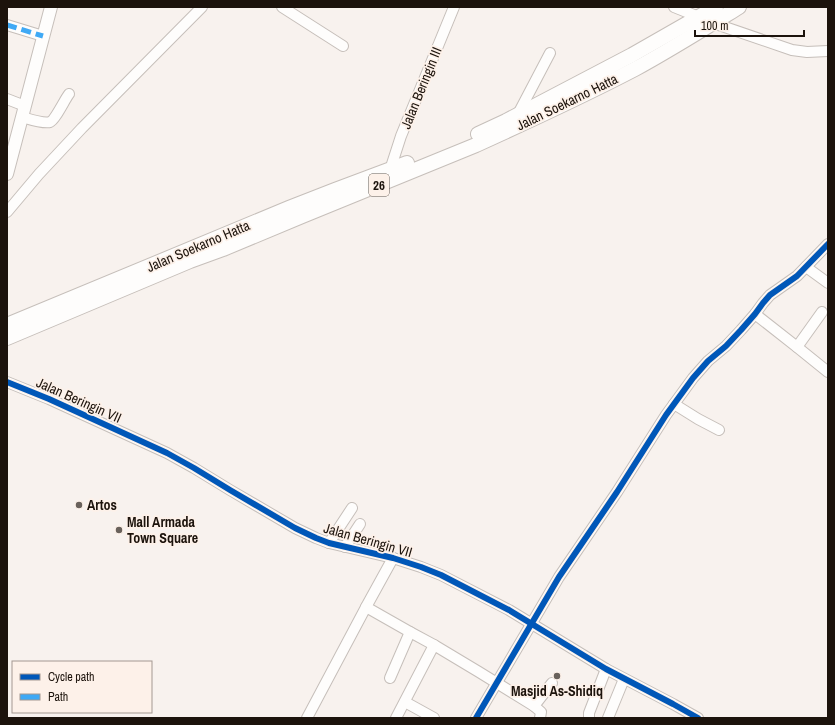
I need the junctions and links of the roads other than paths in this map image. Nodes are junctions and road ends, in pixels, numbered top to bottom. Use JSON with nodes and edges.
{"nodes":[{"id":1,"x":51,"y":7,"type":"edge"},
{"id":2,"x":202,"y":7,"type":"edge"},
{"id":3,"x":282,"y":7,"type":"edge"},
{"id":4,"x":454,"y":7,"type":"edge"},
{"id":5,"x":674,"y":7,"type":"edge"},
{"id":6,"x":716,"y":7,"type":"edge"},
{"id":7,"x":739,"y":7,"type":"edge"},
{"id":8,"x":699,"y":17,"type":"junction"},
{"id":9,"x":713,"y":23,"type":"junction"},
{"id":10,"x":7,"y":25,"type":"edge"},
{"id":11,"x":43,"y":36,"type":"junction"},
{"id":12,"x":344,"y":46,"type":"dead end"},
{"id":13,"x":828,"y":51,"type":"edge"},
{"id":14,"x":550,"y":53,"type":"dead end"},
{"id":15,"x":69,"y":94,"type":"dead end"},
{"id":16,"x":7,"y":99,"type":"edge"},
{"id":17,"x":24,"y":112,"type":"junction"},
{"id":18,"x":518,"y":114,"type":"junction"},
{"id":19,"x":8,"y":167,"type":"edge"},
{"id":20,"x":388,"y":175,"type":"junction"},
{"id":21,"x":7,"y":212,"type":"edge"},
{"id":22,"x":828,"y":244,"type":"edge"},
{"id":23,"x":806,"y":268,"type":"junction"},
{"id":24,"x":828,"y":283,"type":"edge"},
{"id":25,"x":822,"y":312,"type":"dead end"},
{"id":26,"x":755,"y":314,"type":"junction"},
{"id":27,"x":7,"y":328,"type":"edge"},
{"id":28,"x":797,"y":347,"type":"junction"},
{"id":29,"x":828,"y":372,"type":"edge"},
{"id":30,"x":7,"y":382,"type":"edge"},
{"id":31,"x":674,"y":404,"type":"junction"},
{"id":32,"x":719,"y":430,"type":"dead end"},
{"id":33,"x":352,"y":508,"type":"dead end"},
{"id":34,"x":360,"y":524,"type":"dead end"},
{"id":35,"x":329,"y":543,"type":"junction"},
{"id":36,"x":345,"y":547,"type":"junction"},
{"id":37,"x":393,"y":558,"type":"junction"},
{"id":38,"x":366,"y":607,"type":"junction"},
{"id":39,"x":531,"y":623,"type":"junction"},
{"id":40,"x":410,"y":632,"type":"junction"},
{"id":41,"x":434,"y":645,"type":"junction"},
{"id":42,"x":606,"y":669,"type":"junction"},
{"id":43,"x":390,"y":678,"type":"dead end"},
{"id":44,"x":624,"y":679,"type":"junction"},
{"id":45,"x":552,"y":683,"type":"dead end"},
{"id":46,"x":500,"y":684,"type":"junction"},
{"id":47,"x":405,"y":702,"type":"junction"},
{"id":48,"x":534,"y":706,"type":"junction"},
{"id":49,"x":307,"y":718,"type":"edge"},
{"id":50,"x":396,"y":718,"type":"edge"},
{"id":51,"x":434,"y":718,"type":"edge"},
{"id":52,"x":476,"y":718,"type":"edge"},
{"id":53,"x":540,"y":718,"type":"edge"},
{"id":54,"x":589,"y":718,"type":"edge"},
{"id":55,"x":608,"y":718,"type":"edge"},
{"id":56,"x":698,"y":718,"type":"edge"}],
"edges":[{"from":1,"to":11,"type":"main road"},
{"from":2,"to":21,"type":"street"},
{"from":3,"to":12,"type":"street"},
{"from":4,"to":20,"type":"street","name":"Jalan Beringin III"},
{"from":5,"to":8,"type":"street"},
{"from":6,"to":8,"type":"highway","name":"Jalan Soekarno Hatta","number":"26"},
{"from":7,"to":9,"type":"highway","name":"Jalan Soekarno Hatta","number":"26"},
{"from":8,"to":18,"type":"highway","name":"Jalan Soekarno Hatta","number":"26"},
{"from":9,"to":13,"type":"street"},
{"from":9,"to":20,"type":"highway","name":"Jalan Soekarno Hatta","number":"26"},
{"from":10,"to":11,"type":"street"},
{"from":11,"to":17,"type":"main road"},
{"from":14,"to":18,"type":"street"},
{"from":15,"to":17,"type":"street"},
{"from":16,"to":17,"type":"street"},
{"from":17,"to":19,"type":"main road"},
{"from":18,"to":20,"type":"highway","name":"Jalan Soekarno Hatta","number":"26"},
{"from":20,"to":27,"type":"highway","name":"Jalan Soekarno Hatta","number":"26"},
{"from":22,"to":23,"type":"street"},
{"from":23,"to":24,"type":"street"},
{"from":23,"to":26,"type":"street"},
{"from":25,"to":28,"type":"street"},
{"from":26,"to":28,"type":"street"},
{"from":26,"to":31,"type":"street"},
{"from":28,"to":29,"type":"street"},
{"from":30,"to":35,"type":"street","name":"Jalan Beringin VII"},
{"from":31,"to":32,"type":"street"},
{"from":31,"to":39,"type":"street"},
{"from":33,"to":35,"type":"street"},
{"from":34,"to":36,"type":"street"},
{"from":35,"to":36,"type":"street","name":"Jalan Beringin VII"},
{"from":36,"to":37,"type":"street","name":"Jalan Beringin VII"},
{"from":37,"to":38,"type":"street"},
{"from":37,"to":39,"type":"street","name":"Jalan Beringin VII"},
{"from":38,"to":40,"type":"street"},
{"from":38,"to":49,"type":"street"},
{"from":39,"to":42,"type":"street","name":"Jalan Beringin VII"},
{"from":39,"to":46,"type":"street"},
{"from":40,"to":41,"type":"street"},
{"from":40,"to":43,"type":"street"},
{"from":41,"to":46,"type":"street"},
{"from":41,"to":47,"type":"street"},
{"from":42,"to":44,"type":"street","name":"Jalan Beringin VII"},
{"from":42,"to":54,"type":"street"},
{"from":44,"to":55,"type":"street"},
{"from":44,"to":56,"type":"street","name":"Jalan Beringin VII"},
{"from":45,"to":48,"type":"street"},
{"from":46,"to":48,"type":"street"},
{"from":46,"to":52,"type":"street"},
{"from":47,"to":50,"type":"street"},
{"from":47,"to":51,"type":"street"},
{"from":48,"to":53,"type":"street"}]}
